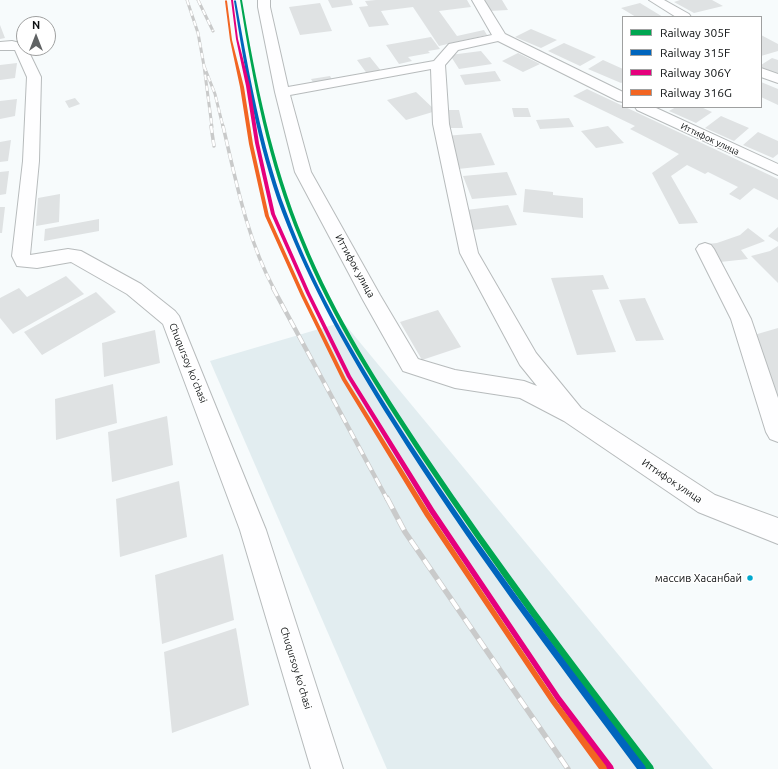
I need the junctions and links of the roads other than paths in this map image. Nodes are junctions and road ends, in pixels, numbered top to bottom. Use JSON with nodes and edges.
{"nodes":[{"id":1,"x":264,"y":0,"type":"edge"},
{"id":2,"x":478,"y":0,"type":"edge"},
{"id":3,"x":655,"y":0,"type":"edge"},
{"id":4,"x":683,"y":16,"type":"edge"},
{"id":5,"x":500,"y":38,"type":"junction"},
{"id":6,"x":0,"y":46,"type":"edge"},
{"id":7,"x":438,"y":64,"type":"junction"},
{"id":8,"x":762,"y":72,"type":"edge"},
{"id":9,"x":778,"y":79,"type":"edge"},
{"id":10,"x":282,"y":92,"type":"junction"},
{"id":11,"x":622,"y":98,"type":"edge"},
{"id":12,"x":644,"y":108,"type":"edge"},
{"id":13,"x":778,"y":170,"type":"edge"},
{"id":14,"x":705,"y":249,"type":"dead end"},
{"id":15,"x":573,"y":415,"type":"junction"},
{"id":16,"x":778,"y":432,"type":"edge"},
{"id":17,"x":778,"y":531,"type":"edge"},
{"id":18,"x":327,"y":769,"type":"edge"}],
"edges":[{"from":1,"to":10,"type":"street","name":"Иттифок улица"},
{"from":2,"to":5,"type":"street"},
{"from":3,"to":4,"type":"street"},
{"from":5,"to":7,"type":"street"},
{"from":5,"to":11,"type":"street"},
{"from":6,"to":18,"type":"street","name":"Chuqursoy ko'chasi"},
{"from":7,"to":10,"type":"street"},
{"from":7,"to":15,"type":"street","name":"Иттифок улица"},
{"from":8,"to":9,"type":"street"},
{"from":10,"to":15,"type":"street","name":"Иттифок улица"},
{"from":12,"to":13,"type":"street","name":"Иттифок улица"},
{"from":14,"to":16,"type":"street"},
{"from":15,"to":17,"type":"street","name":"Иттифок улица"}]}
